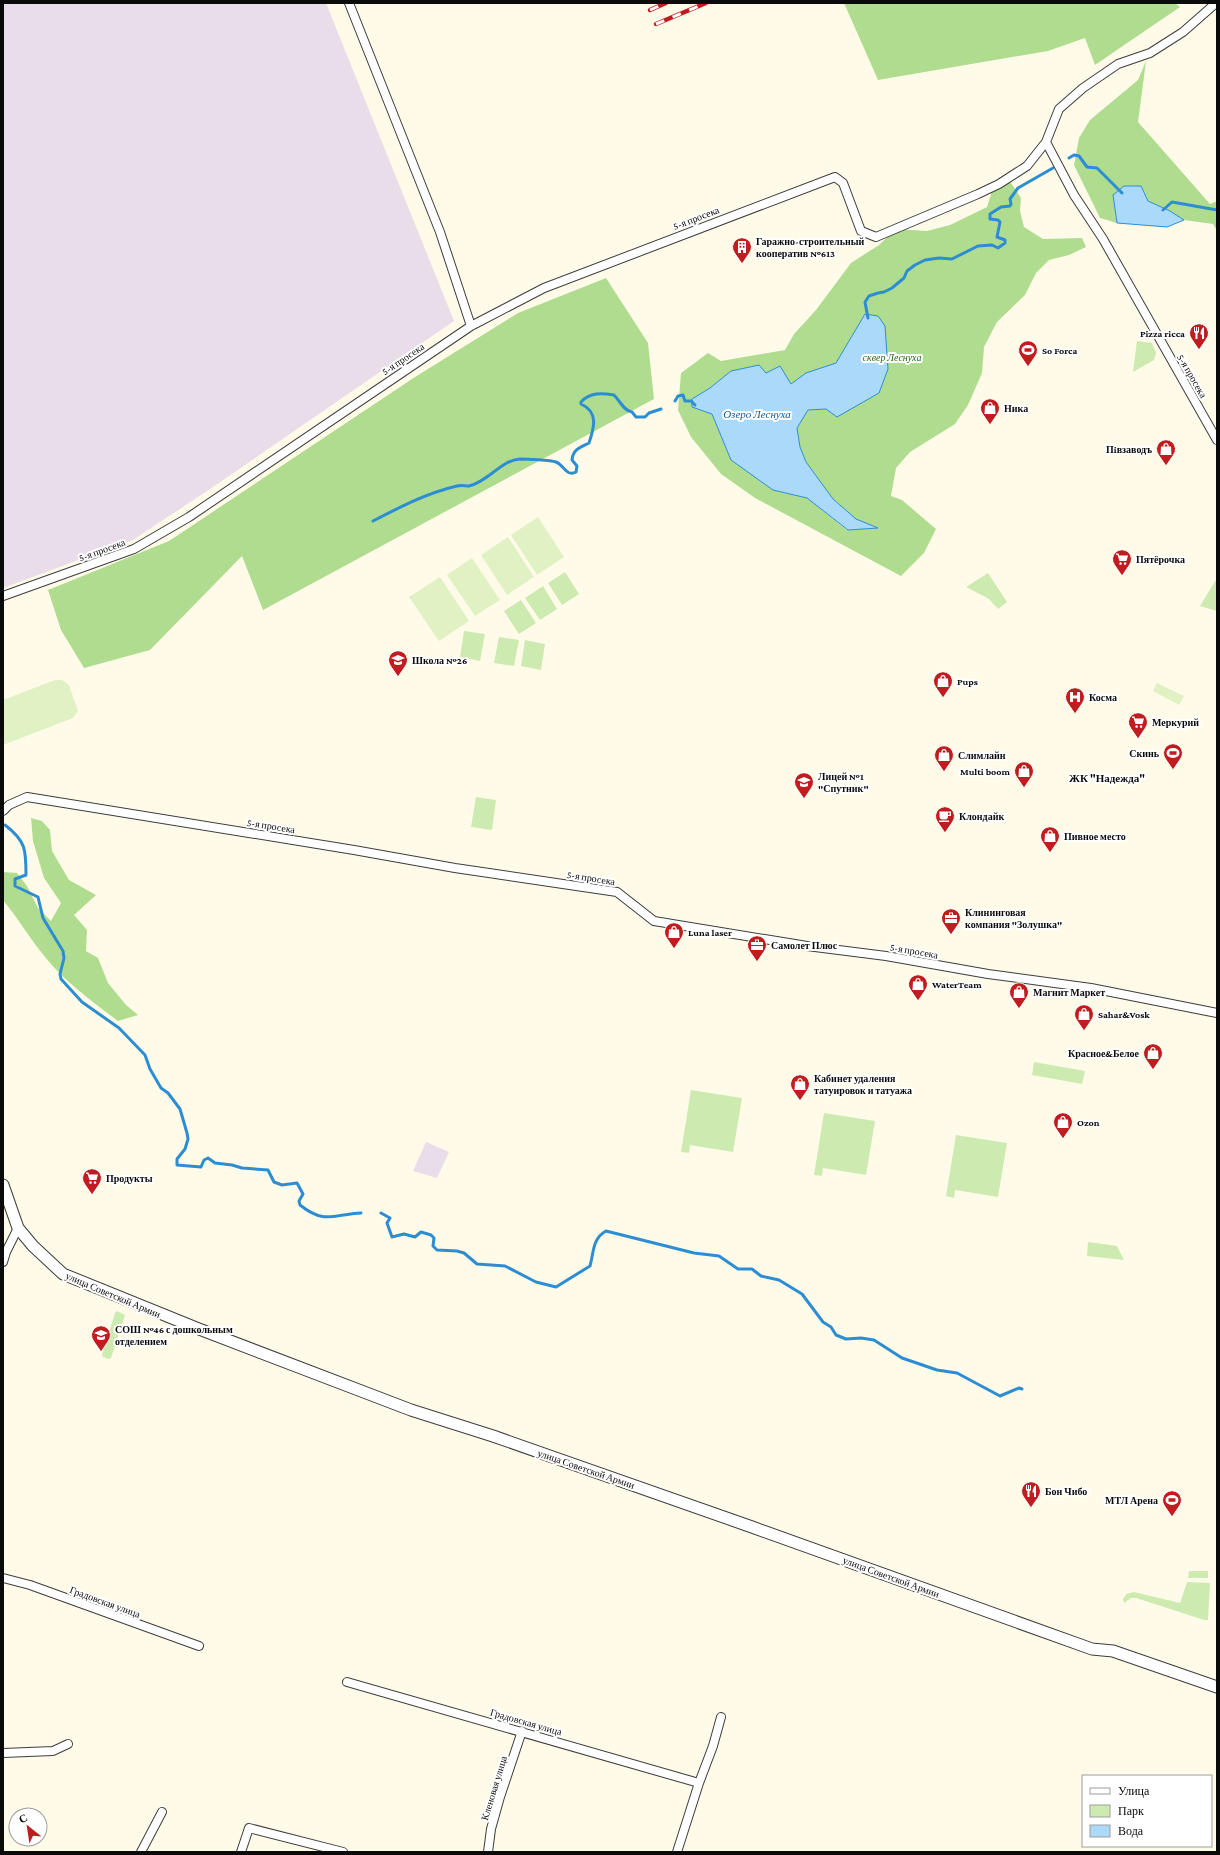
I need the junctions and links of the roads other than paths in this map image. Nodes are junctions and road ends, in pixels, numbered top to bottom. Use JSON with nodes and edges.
{"nodes":[{"id":1,"x":349,"y":3,"type":"edge"},
{"id":2,"x":1216,"y":3,"type":"edge"},
{"id":3,"x":1046,"y":142,"type":"junction"},
{"id":4,"x":471,"y":326,"type":"junction"},
{"id":5,"x":1217,"y":440,"type":"edge"},
{"id":6,"x":3,"y":596,"type":"edge"},
{"id":7,"x":3,"y":811,"type":"edge"},
{"id":8,"x":1217,"y":1013,"type":"edge"},
{"id":9,"x":3,"y":1185,"type":"edge"},
{"id":10,"x":18,"y":1228,"type":"junction"},
{"id":11,"x":4,"y":1252,"type":"edge"},
{"id":12,"x":3,"y":1262,"type":"edge"},
{"id":13,"x":3,"y":1578,"type":"edge"},
{"id":14,"x":199,"y":1646,"type":"dead end"},
{"id":15,"x":347,"y":1682,"type":"dead end"},
{"id":16,"x":1217,"y":1687,"type":"edge"},
{"id":17,"x":721,"y":1717,"type":"dead end"},
{"id":18,"x":522,"y":1731,"type":"junction"},
{"id":19,"x":68,"y":1744,"type":"dead end"},
{"id":20,"x":3,"y":1753,"type":"edge"},
{"id":21,"x":699,"y":1783,"type":"junction"},
{"id":22,"x":162,"y":1812,"type":"dead end"},
{"id":23,"x":141,"y":1852,"type":"edge"},
{"id":24,"x":241,"y":1852,"type":"edge"},
{"id":25,"x":343,"y":1852,"type":"edge"},
{"id":26,"x":488,"y":1852,"type":"edge"},
{"id":27,"x":677,"y":1852,"type":"edge"}],
"edges":[{"from":1,"to":4,"type":"street"},
{"from":2,"to":3,"type":"street"},
{"from":3,"to":4,"type":"street","name":"5-я просека"},
{"from":3,"to":5,"type":"street","name":"5-я просека"},
{"from":4,"to":6,"type":"street","name":"5-я просека"},
{"from":7,"to":8,"type":"street","name":"5-я просека"},
{"from":9,"to":10,"type":"street","name":"улица Советской Армии"},
{"from":10,"to":11,"type":"street"},
{"from":10,"to":16,"type":"street","name":"улица Советской Армии"},
{"from":11,"to":12,"type":"street"},
{"from":13,"to":14,"type":"street","name":"Градовская улица"},
{"from":15,"to":18,"type":"street","name":"Градовская улица"},
{"from":17,"to":21,"type":"street"},
{"from":18,"to":21,"type":"street","name":"Градовская улица"},
{"from":18,"to":26,"type":"street","name":"Кленовая улица"},
{"from":19,"to":20,"type":"street"},
{"from":21,"to":27,"type":"street"},
{"from":22,"to":23,"type":"street"},
{"from":24,"to":25,"type":"street"}]}
